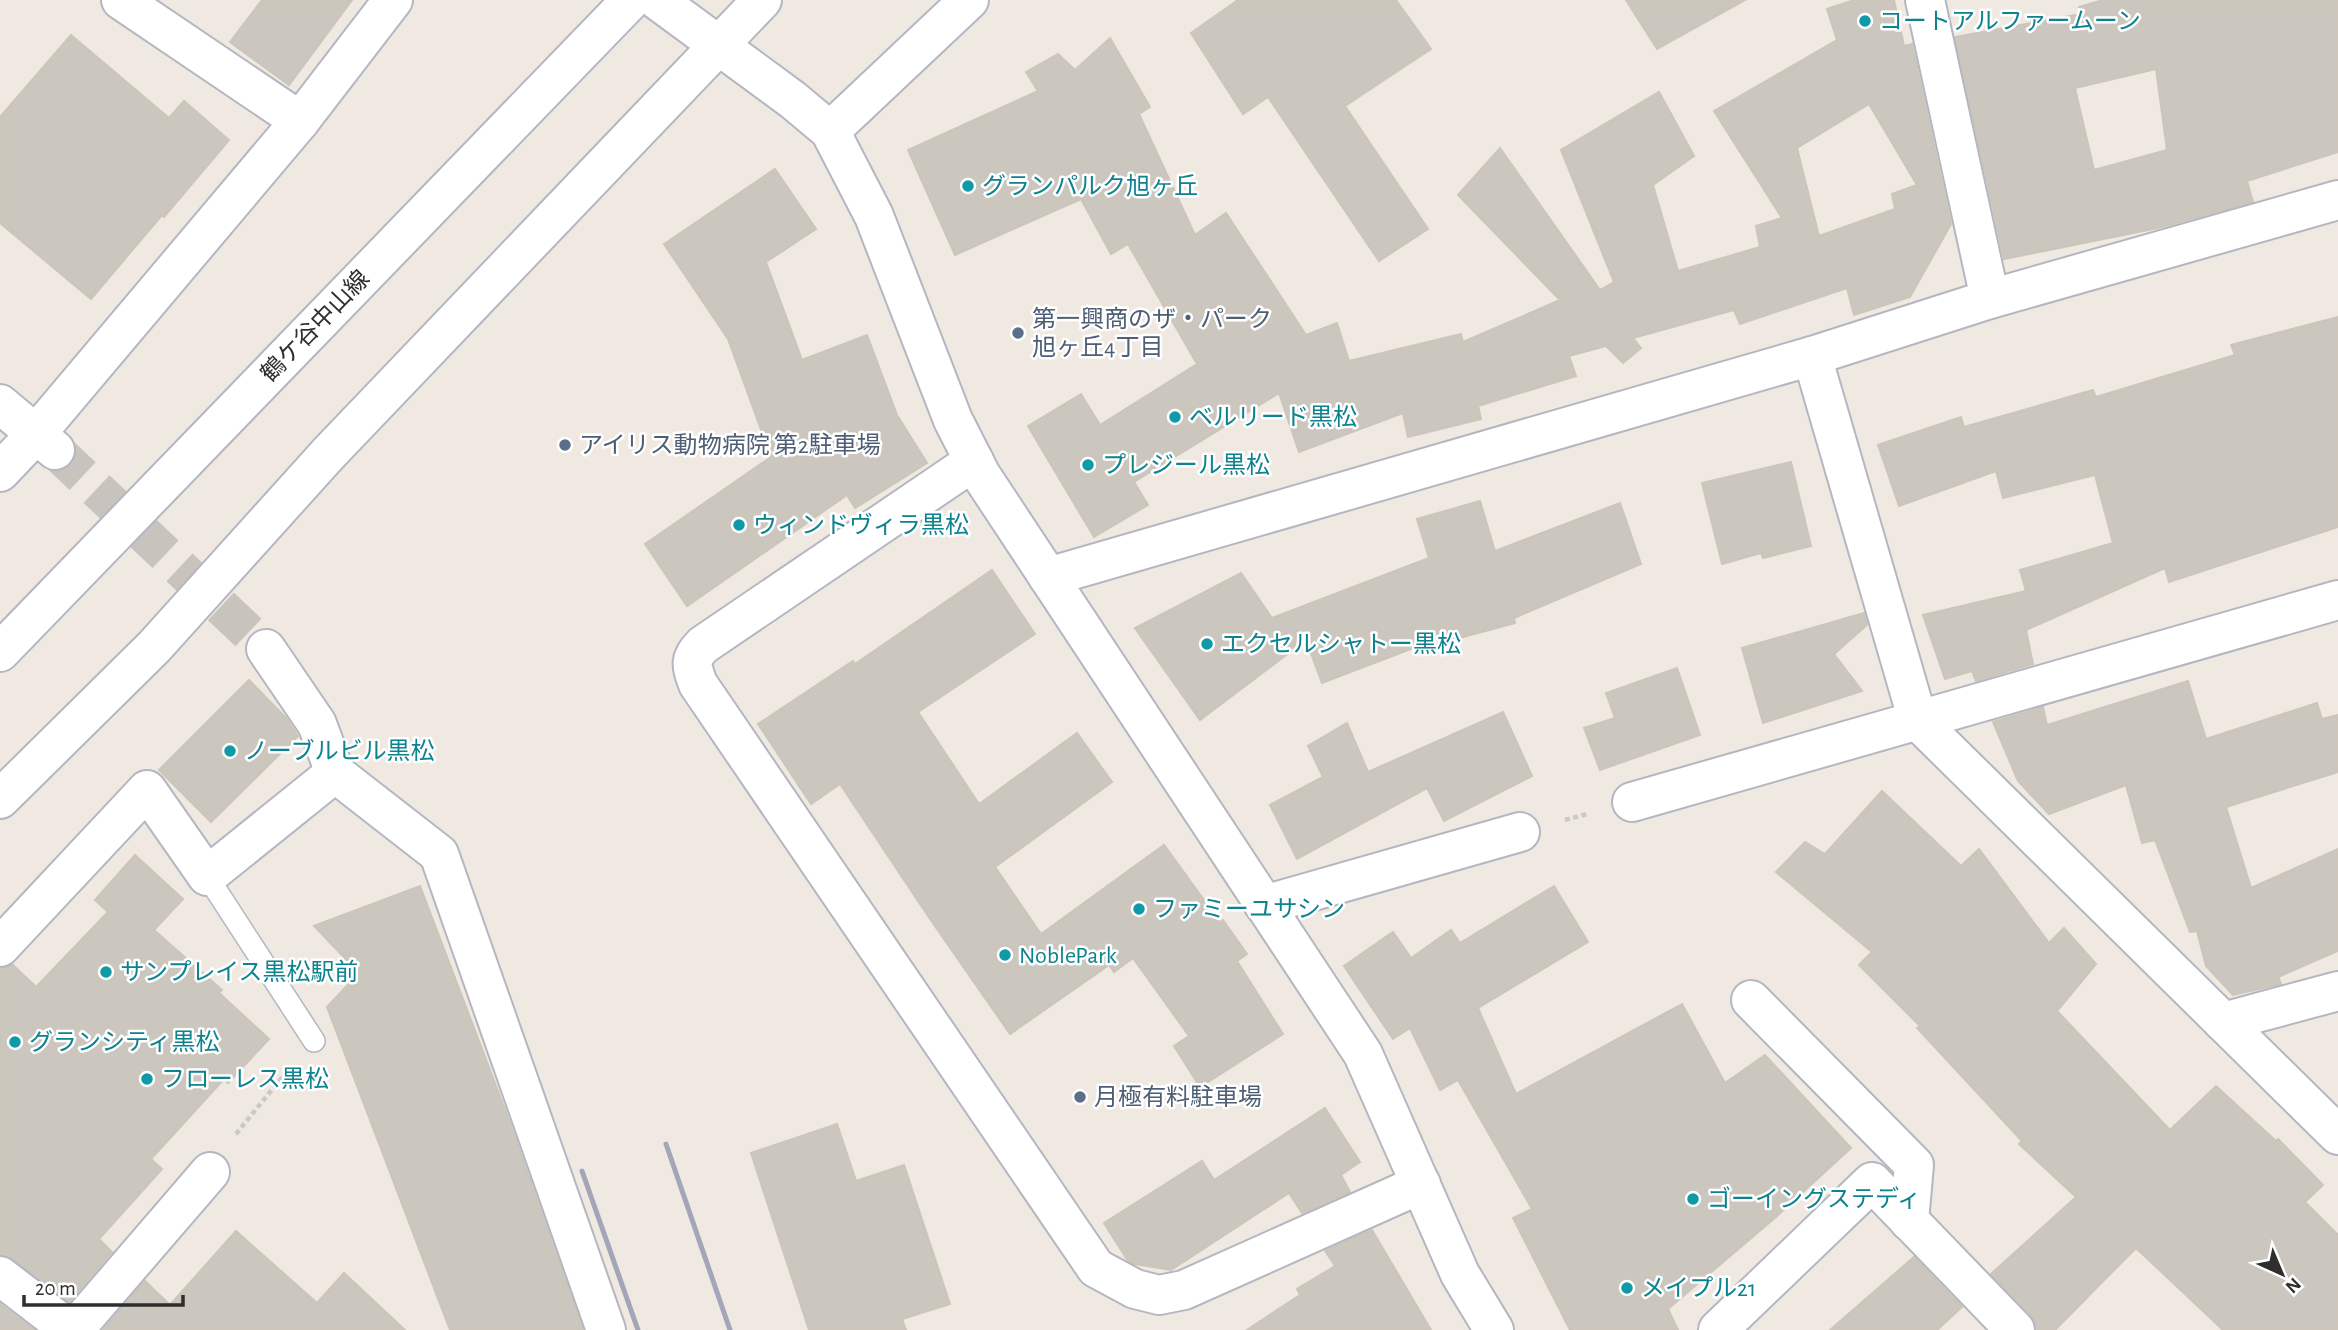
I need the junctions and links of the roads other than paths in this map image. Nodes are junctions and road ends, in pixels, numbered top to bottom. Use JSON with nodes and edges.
{"nodes":[{"id":1,"x":121,"y":0,"type":"edge"},
{"id":2,"x":393,"y":0,"type":"edge"},
{"id":3,"x":631,"y":0,"type":"edge"},
{"id":4,"x":657,"y":0,"type":"edge"},
{"id":5,"x":762,"y":0,"type":"edge"},
{"id":6,"x":969,"y":0,"type":"edge"},
{"id":7,"x":1925,"y":0,"type":"edge"},
{"id":8,"x":719,"y":44,"type":"junction"},
{"id":9,"x":300,"y":121,"type":"junction"},
{"id":10,"x":830,"y":131,"type":"junction"},
{"id":11,"x":2338,"y":200,"type":"edge"},
{"id":12,"x":1990,"y":299,"type":"junction"},
{"id":13,"x":1812,"y":356,"type":"junction"},
{"id":14,"x":0,"y":404,"type":"edge"},
{"id":15,"x":46,"y":442,"type":"junction"},
{"id":16,"x":974,"y":461,"type":"junction"},
{"id":17,"x":0,"y":472,"type":"edge"},
{"id":18,"x":1048,"y":577,"type":"junction"},
{"id":19,"x":2338,"y":600,"type":"edge"},
{"id":20,"x":266,"y":649,"type":"tunnel mouth"},
{"id":21,"x":0,"y":652,"type":"edge"},
{"id":22,"x":1918,"y":721,"type":"junction"},
{"id":23,"x":335,"y":773,"type":"junction"},
{"id":24,"x":0,"y":799,"type":"edge"},
{"id":25,"x":1632,"y":802,"type":"road end"},
{"id":26,"x":1520,"y":832,"type":"road end"},
{"id":27,"x":207,"y":876,"type":"junction"},
{"id":28,"x":1264,"y":905,"type":"junction"},
{"id":29,"x":0,"y":947,"type":"edge"},
{"id":30,"x":2338,"y":991,"type":"edge"},
{"id":31,"x":1751,"y":1000,"type":"dead end"},
{"id":32,"x":2223,"y":1022,"type":"junction"},
{"id":33,"x":314,"y":1041,"type":"road end"},
{"id":34,"x":2338,"y":1135,"type":"edge"},
{"id":35,"x":210,"y":1172,"type":"dead end"},
{"id":36,"x":1421,"y":1184,"type":"junction"},
{"id":37,"x":1909,"y":1221,"type":"junction"},
{"id":38,"x":0,"y":1276,"type":"edge"},
{"id":39,"x":72,"y":1330,"type":"edge"},
{"id":40,"x":606,"y":1330,"type":"edge"},
{"id":41,"x":1494,"y":1330,"type":"edge"},
{"id":42,"x":1717,"y":1330,"type":"edge"},
{"id":43,"x":2015,"y":1330,"type":"edge"}],
"edges":[{"from":1,"to":9,"type":"street"},
{"from":2,"to":9,"type":"street"},
{"from":3,"to":21,"type":"street","name":"鶴ケ谷中山線"},
{"from":4,"to":8,"type":"street"},
{"from":5,"to":8,"type":"street"},
{"from":6,"to":10,"type":"street"},
{"from":7,"to":12,"type":"street"},
{"from":8,"to":10,"type":"street"},
{"from":8,"to":24,"type":"street"},
{"from":9,"to":15,"type":"street"},
{"from":10,"to":16,"type":"street"},
{"from":11,"to":12,"type":"street"},
{"from":12,"to":13,"type":"street"},
{"from":13,"to":18,"type":"street"},
{"from":13,"to":22,"type":"street"},
{"from":14,"to":15,"type":"street"},
{"from":15,"to":17,"type":"street"},
{"from":16,"to":18,"type":"street"},
{"from":16,"to":36,"type":"street"},
{"from":18,"to":28,"type":"street"},
{"from":19,"to":22,"type":"street"},
{"from":20,"to":23,"type":"street"},
{"from":22,"to":25,"type":"street"},
{"from":22,"to":32,"type":"street"},
{"from":23,"to":27,"type":"street"},
{"from":23,"to":40,"type":"street"},
{"from":26,"to":28,"type":"street"},
{"from":27,"to":29,"type":"street"},
{"from":27,"to":33,"type":"lane"},
{"from":28,"to":36,"type":"street"},
{"from":30,"to":32,"type":"street"},
{"from":31,"to":37,"type":"street"},
{"from":32,"to":34,"type":"street"},
{"from":35,"to":39,"type":"street"},
{"from":36,"to":41,"type":"street"},
{"from":37,"to":42,"type":"street"},
{"from":37,"to":43,"type":"street"},
{"from":38,"to":39,"type":"street"}]}
